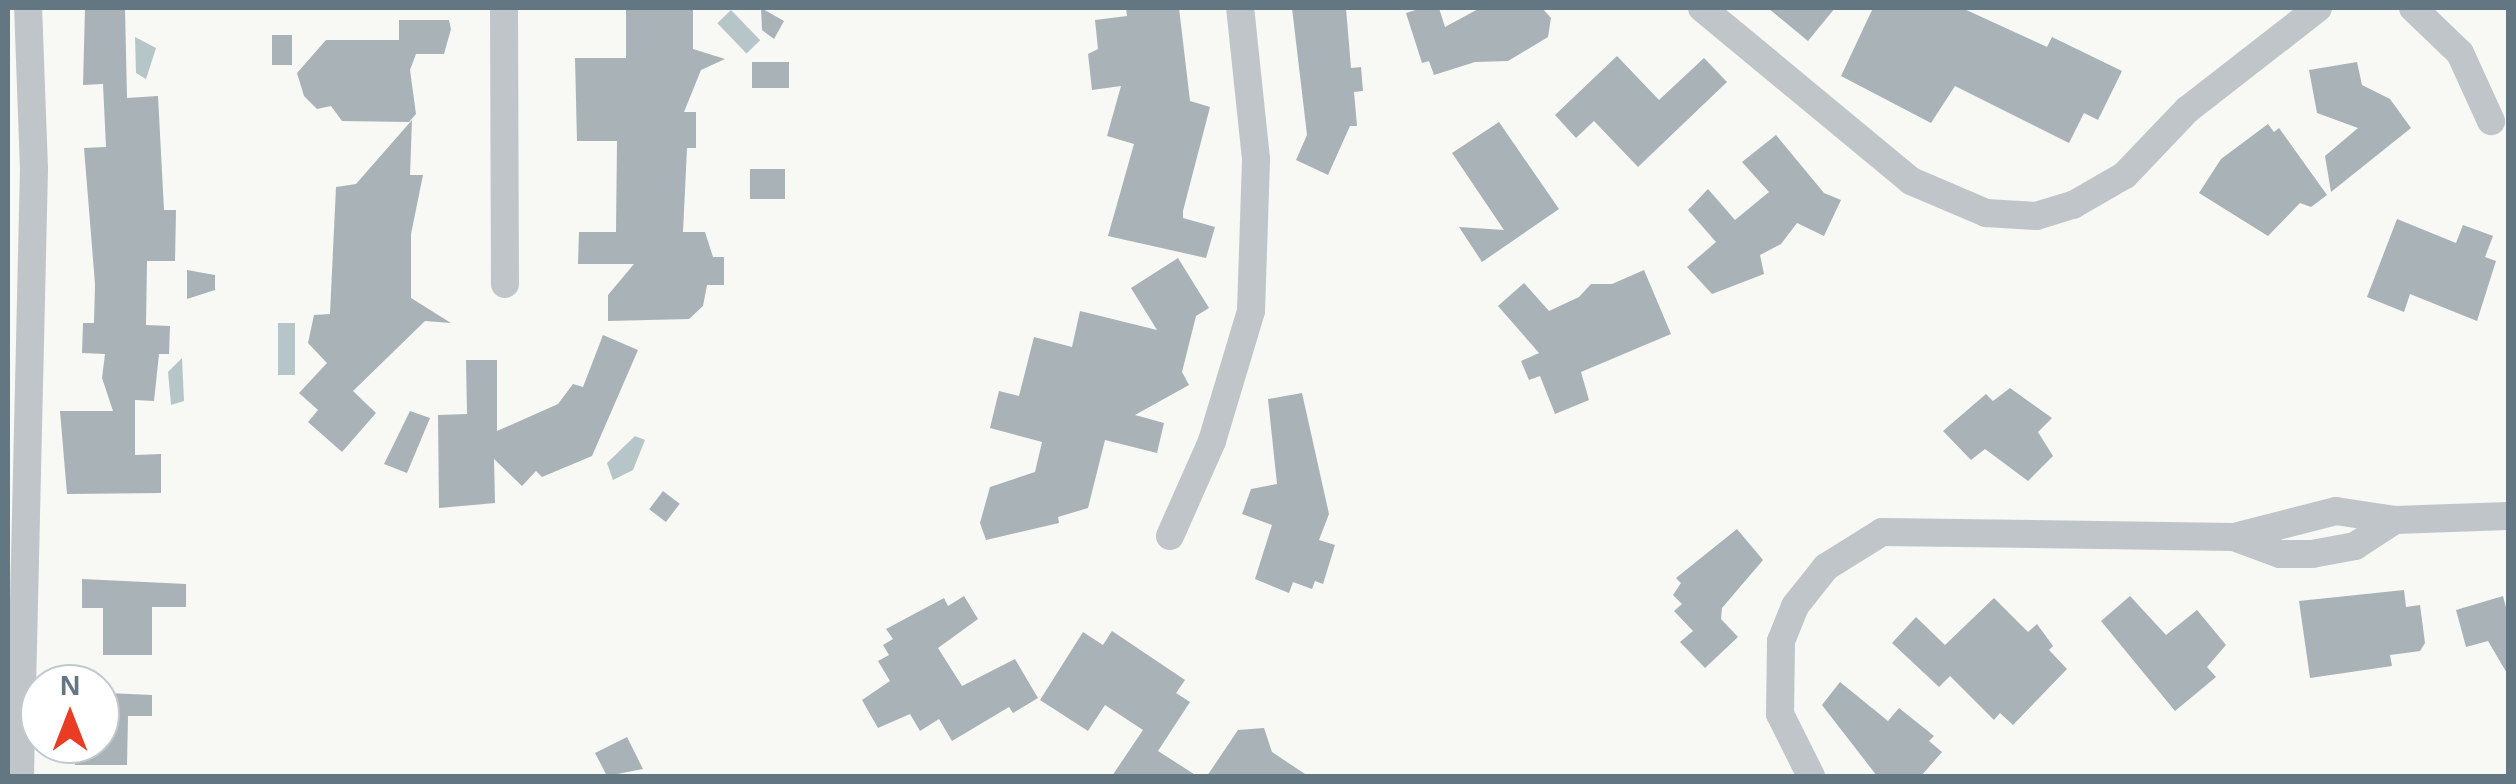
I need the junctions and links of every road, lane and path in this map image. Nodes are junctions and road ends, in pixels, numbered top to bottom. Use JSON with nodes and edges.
{"nodes":[{"id":1,"x":28,"y":8,"type":"edge"},
{"id":2,"x":504,"y":8,"type":"edge"},
{"id":3,"x":1240,"y":8,"type":"edge"},
{"id":4,"x":1702,"y":8,"type":"edge"},
{"id":5,"x":2318,"y":8,"type":"edge"},
{"id":6,"x":2413,"y":8,"type":"edge"},
{"id":7,"x":2491,"y":121,"type":"dead end"},
{"id":8,"x":505,"y":284,"type":"dead end"},
{"id":9,"x":2508,"y":516,"type":"edge"},
{"id":10,"x":2296,"y":518,"type":"junction"},
{"id":11,"x":2395,"y":520,"type":"junction"},
{"id":12,"x":1170,"y":536,"type":"dead end"},
{"id":13,"x":2234,"y":537,"type":"junction"},
{"id":14,"x":2298,"y":554,"type":"junction"},
{"id":15,"x":20,"y":776,"type":"edge"},
{"id":16,"x":1811,"y":776,"type":"edge"}],
"edges":[{"from":1,"to":15,"type":"street"},
{"from":2,"to":8,"type":"street"},
{"from":3,"to":12,"type":"street"},
{"from":4,"to":5,"type":"street"},
{"from":6,"to":7,"type":"street"},
{"from":9,"to":11,"type":"street"},
{"from":10,"to":11,"type":"street"},
{"from":10,"to":13,"type":"street"},
{"from":10,"to":14,"type":"street"},
{"from":11,"to":14,"type":"street"},
{"from":13,"to":14,"type":"street"},
{"from":13,"to":16,"type":"street"}]}
